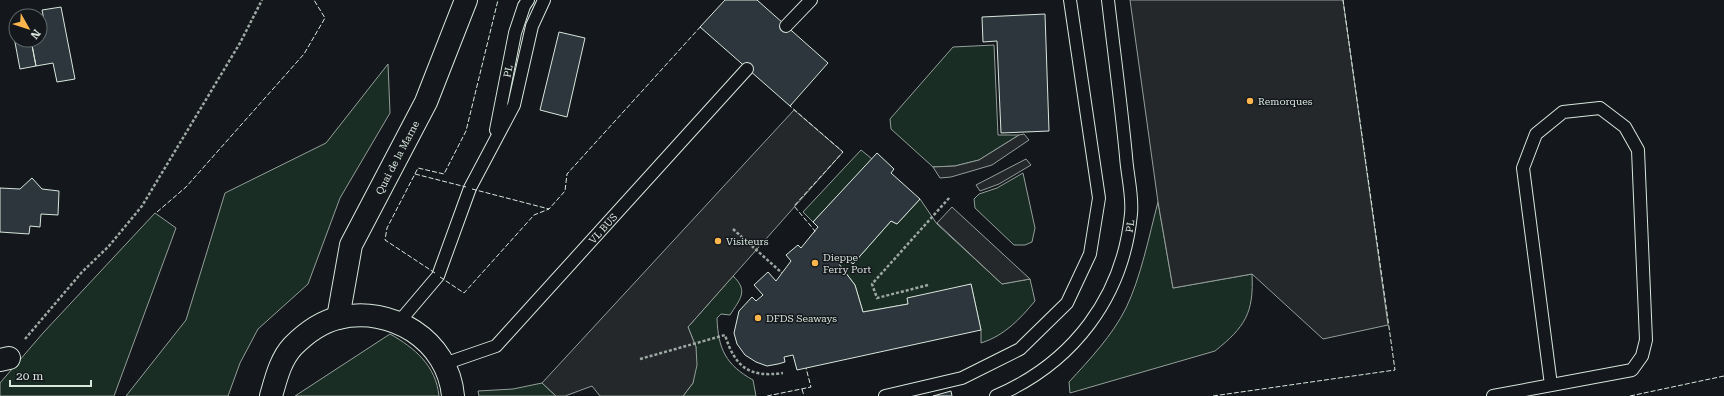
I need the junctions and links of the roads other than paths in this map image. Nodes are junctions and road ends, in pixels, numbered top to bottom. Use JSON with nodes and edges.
{"nodes":[{"id":1,"x":466,"y":0,"type":"edge"},
{"id":2,"x":528,"y":0,"type":"edge"},
{"id":3,"x":544,"y":0,"type":"edge"},
{"id":4,"x":811,"y":0,"type":"edge"},
{"id":5,"x":1070,"y":0,"type":"edge"},
{"id":6,"x":1108,"y":0,"type":"edge"},
{"id":7,"x":786,"y":26,"type":"dead end"},
{"id":8,"x":747,"y":69,"type":"dead end"},
{"id":9,"x":493,"y":144,"type":"junction"},
{"id":10,"x":338,"y":318,"type":"junction"},
{"id":11,"x":399,"y":322,"type":"junction"},
{"id":12,"x":444,"y":364,"type":"junction"},
{"id":13,"x":1551,"y":385,"type":"junction"},
{"id":14,"x":272,"y":396,"type":"edge"},
{"id":15,"x":453,"y":396,"type":"edge"},
{"id":16,"x":885,"y":396,"type":"edge"},
{"id":17,"x":996,"y":396,"type":"edge"},
{"id":18,"x":1493,"y":396,"type":"edge"}],
"edges":[{"from":1,"to":10,"type":"street","name":"Quai de la Marne"},
{"from":2,"to":9,"type":"lane","name":"PL"},
{"from":3,"to":9,"type":"lane"},
{"from":4,"to":7,"type":"lane"},
{"from":5,"to":16,"type":"lane"},
{"from":6,"to":17,"type":"lane","name":"PL"},
{"from":8,"to":12,"type":"lane","name":"VL BUS"},
{"from":9,"to":11,"type":"lane"},
{"from":10,"to":11,"type":"street"},
{"from":10,"to":14,"type":"street"},
{"from":11,"to":12,"type":"street"},
{"from":12,"to":15,"type":"street"},
{"from":13,"to":13,"type":"lane"},
{"from":13,"to":18,"type":"lane"}]}
